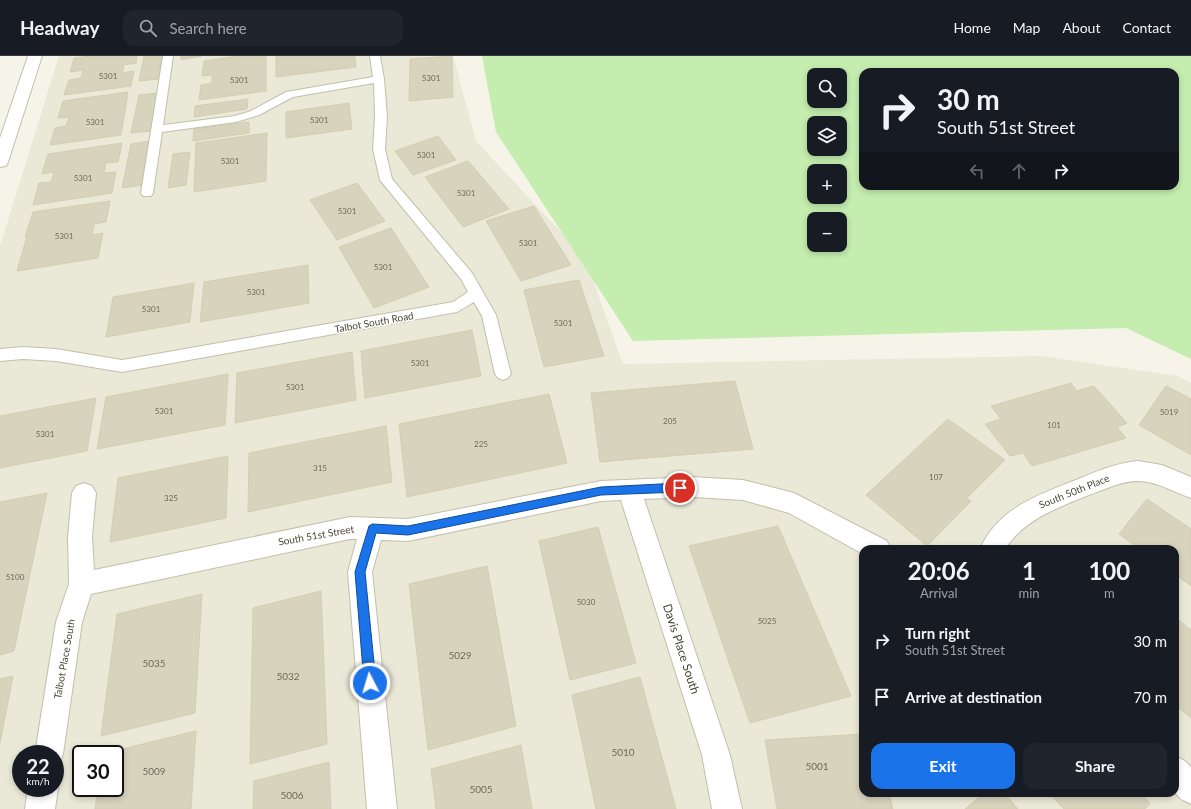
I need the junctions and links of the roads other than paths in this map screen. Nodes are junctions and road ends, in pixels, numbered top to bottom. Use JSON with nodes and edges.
{"nodes":[{"id":1,"x":35,"y":56,"type":"edge"},
{"id":2,"x":168,"y":56,"type":"edge"},
{"id":3,"x":375,"y":56,"type":"edge"},
{"id":4,"x":379,"y":79,"type":"junction"},
{"id":5,"x":157,"y":129,"type":"junction"},
{"id":6,"x":0,"y":162,"type":"edge"},
{"id":7,"x":147,"y":193,"type":"dead end"},
{"id":8,"x":476,"y":294,"type":"junction"},
{"id":9,"x":0,"y":356,"type":"edge"},
{"id":10,"x":504,"y":374,"type":"dead end"},
{"id":11,"x":1191,"y":488,"type":"edge"},
{"id":12,"x":629,"y":490,"type":"junction"},
{"id":13,"x":84,"y":493,"type":"dead end"},
{"id":14,"x":372,"y":529,"type":"junction"},
{"id":15,"x":871,"y":545,"type":"edge"},
{"id":16,"x":995,"y":545,"type":"edge"},
{"id":17,"x":82,"y":584,"type":"junction"},
{"id":18,"x":50,"y":745,"type":"edge"},
{"id":19,"x":1179,"y":775,"type":"edge"},
{"id":20,"x":1191,"y":788,"type":"edge"},
{"id":21,"x":42,"y":797,"type":"edge"},
{"id":22,"x":40,"y":809,"type":"edge"},
{"id":23,"x":382,"y":809,"type":"edge"},
{"id":24,"x":727,"y":809,"type":"edge"}],
"edges":[{"from":1,"to":6,"type":"street"},
{"from":2,"to":5,"type":"lane"},
{"from":3,"to":4,"type":"lane"},
{"from":4,"to":5,"type":"lane"},
{"from":4,"to":8,"type":"lane"},
{"from":5,"to":7,"type":"lane"},
{"from":8,"to":9,"type":"lane","name":"Talbot South Road"},
{"from":8,"to":10,"type":"lane"},
{"from":11,"to":16,"type":"street","name":"South 50th Place"},
{"from":12,"to":14,"type":"street","name":"South 51st Street"},
{"from":12,"to":15,"type":"street","name":"South 51st Street"},
{"from":12,"to":24,"type":"street","name":"Davis Place South"},
{"from":13,"to":17,"type":"street","name":"Talbot Place South"},
{"from":14,"to":17,"type":"street","name":"South 51st Street"},
{"from":14,"to":23,"type":"street"},
{"from":17,"to":18,"type":"street","name":"Talbot Place South"},
{"from":19,"to":20,"type":"street"},
{"from":21,"to":22,"type":"street"}]}
